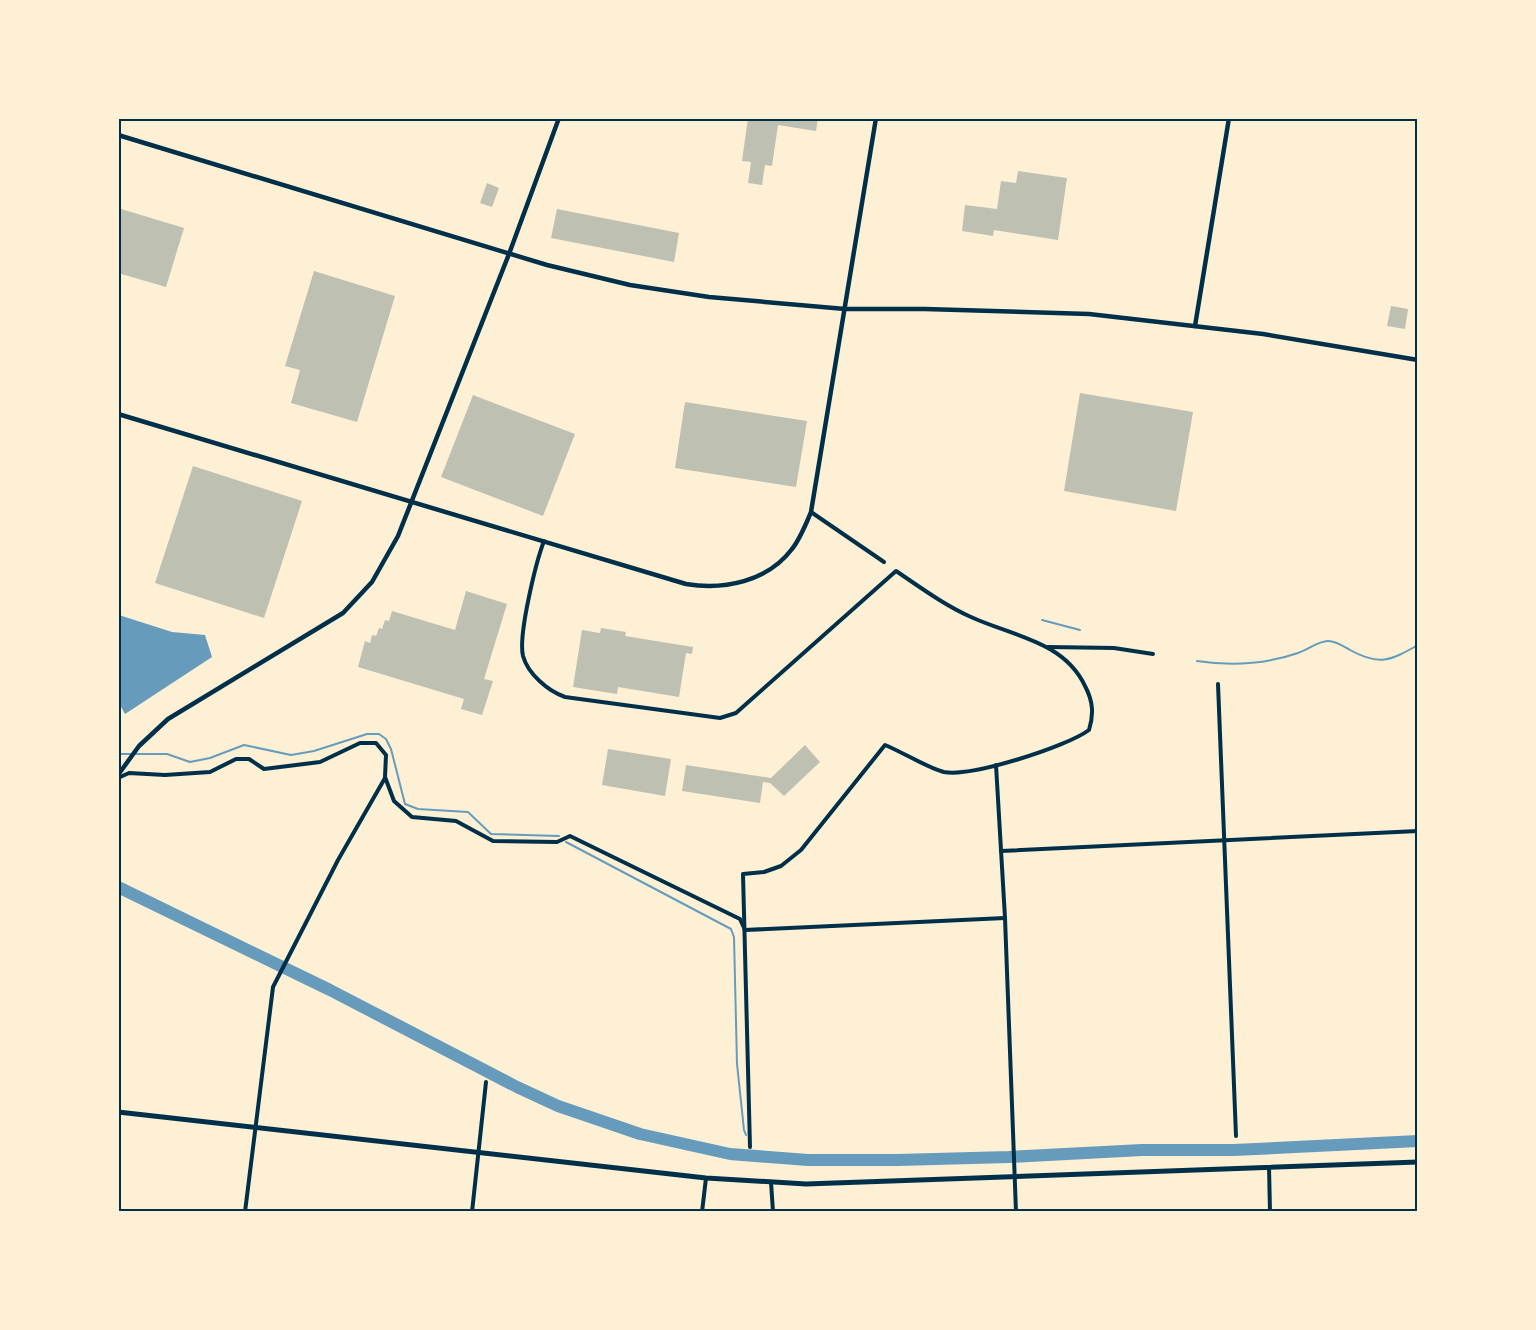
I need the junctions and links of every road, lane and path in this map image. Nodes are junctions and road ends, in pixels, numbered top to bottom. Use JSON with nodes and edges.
{"nodes":[{"id":1,"x":559,"y":118,"type":"edge"},
{"id":2,"x":876,"y":118,"type":"edge"},
{"id":3,"x":1229,"y":118,"type":"edge"},
{"id":4,"x":118,"y":135,"type":"edge"},
{"id":5,"x":509,"y":254,"type":"junction"},
{"id":6,"x":845,"y":309,"type":"junction"},
{"id":7,"x":1195,"y":326,"type":"junction"},
{"id":8,"x":1418,"y":360,"type":"edge"},
{"id":9,"x":118,"y":414,"type":"edge"},
{"id":10,"x":411,"y":501,"type":"junction"},
{"id":11,"x":811,"y":512,"type":"junction"},
{"id":12,"x":544,"y":541,"type":"junction"},
{"id":13,"x":884,"y":562,"type":"dead end"},
{"id":14,"x":1047,"y":647,"type":"junction"},
{"id":15,"x":1152,"y":654,"type":"dead end"},
{"id":16,"x":1218,"y":684,"type":"dead end"},
{"id":17,"x":996,"y":765,"type":"junction"},
{"id":18,"x":118,"y":777,"type":"edge"},
{"id":19,"x":386,"y":777,"type":"junction"},
{"id":20,"x":1418,"y":831,"type":"edge"},
{"id":21,"x":1224,"y":839,"type":"junction"},
{"id":22,"x":1001,"y":851,"type":"junction"},
{"id":23,"x":1005,"y":918,"type":"junction"},
{"id":24,"x":745,"y":930,"type":"junction"},
{"id":25,"x":486,"y":1082,"type":"dead end"},
{"id":26,"x":118,"y":1112,"type":"edge"},
{"id":27,"x":256,"y":1127,"type":"junction"},
{"id":28,"x":1236,"y":1136,"type":"dead end"},
{"id":29,"x":750,"y":1147,"type":"dead end"},
{"id":30,"x":479,"y":1151,"type":"junction"},
{"id":31,"x":1418,"y":1162,"type":"edge"},
{"id":32,"x":1269,"y":1167,"type":"junction"},
{"id":33,"x":1015,"y":1174,"type":"junction"},
{"id":34,"x":706,"y":1178,"type":"junction"},
{"id":35,"x":771,"y":1182,"type":"junction"},
{"id":36,"x":245,"y":1212,"type":"edge"},
{"id":37,"x":472,"y":1212,"type":"edge"},
{"id":38,"x":702,"y":1212,"type":"edge"},
{"id":39,"x":773,"y":1212,"type":"edge"},
{"id":40,"x":1016,"y":1212,"type":"edge"},
{"id":41,"x":1270,"y":1212,"type":"edge"}],
"edges":[{"from":1,"to":5,"type":"street"},
{"from":2,"to":6,"type":"street"},
{"from":3,"to":7,"type":"street"},
{"from":4,"to":5,"type":"street"},
{"from":5,"to":6,"type":"street"},
{"from":5,"to":10,"type":"street"},
{"from":6,"to":7,"type":"street"},
{"from":6,"to":11,"type":"street"},
{"from":7,"to":8,"type":"street"},
{"from":9,"to":10,"type":"street"},
{"from":10,"to":12,"type":"street"},
{"from":10,"to":18,"type":"street"},
{"from":11,"to":12,"type":"street"},
{"from":11,"to":13,"type":"street"},
{"from":12,"to":14,"type":"street"},
{"from":14,"to":15,"type":"street"},
{"from":14,"to":17,"type":"street"},
{"from":16,"to":21,"type":"street"},
{"from":17,"to":22,"type":"street"},
{"from":17,"to":24,"type":"street"},
{"from":18,"to":19,"type":"street"},
{"from":19,"to":24,"type":"street"},
{"from":19,"to":27,"type":"street"},
{"from":20,"to":21,"type":"street"},
{"from":21,"to":22,"type":"street"},
{"from":21,"to":28,"type":"street"},
{"from":22,"to":23,"type":"street"},
{"from":23,"to":24,"type":"street"},
{"from":23,"to":33,"type":"street"},
{"from":24,"to":29,"type":"street"},
{"from":25,"to":30,"type":"street"},
{"from":26,"to":27,"type":"main road"},
{"from":27,"to":30,"type":"main road"},
{"from":27,"to":36,"type":"street"},
{"from":30,"to":34,"type":"main road"},
{"from":30,"to":37,"type":"street"},
{"from":31,"to":32,"type":"main road"},
{"from":32,"to":33,"type":"main road"},
{"from":32,"to":41,"type":"street"},
{"from":33,"to":35,"type":"main road"},
{"from":33,"to":40,"type":"street"},
{"from":34,"to":35,"type":"main road"},
{"from":34,"to":38,"type":"street"},
{"from":35,"to":39,"type":"street"}]}
